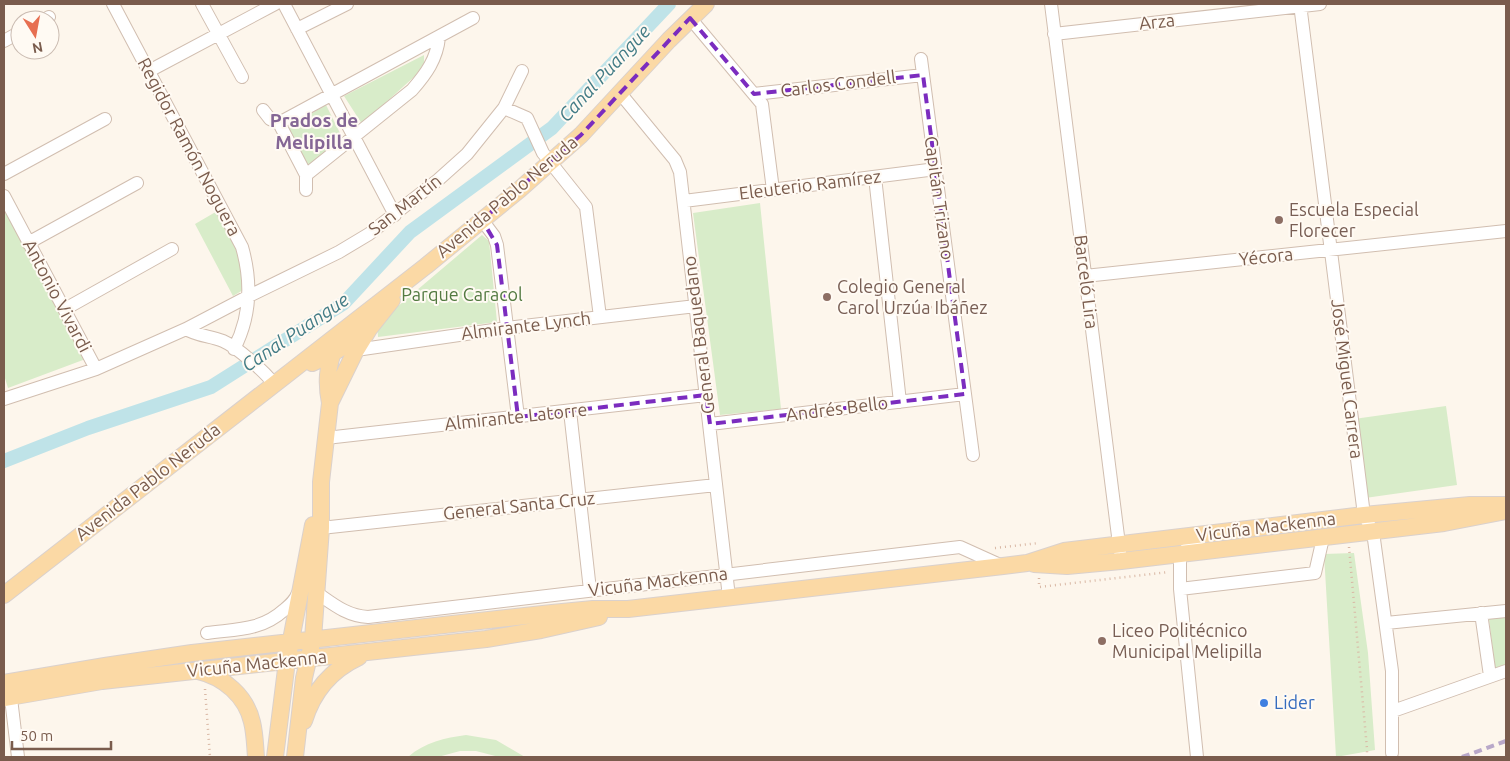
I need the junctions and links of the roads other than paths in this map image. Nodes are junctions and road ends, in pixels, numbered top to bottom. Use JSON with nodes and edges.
{"nodes":[{"id":1,"x":113,"y":4,"type":"edge"},
{"id":2,"x":202,"y":4,"type":"edge"},
{"id":3,"x":275,"y":4,"type":"edge"},
{"id":4,"x":284,"y":4,"type":"edge"},
{"id":5,"x":346,"y":4,"type":"edge"},
{"id":6,"x":706,"y":4,"type":"edge"},
{"id":7,"x":1050,"y":4,"type":"edge"},
{"id":8,"x":1320,"y":4,"type":"edge"},
{"id":9,"x":1300,"y":5,"type":"edge"},
{"id":10,"x":473,"y":18,"type":"dead end"},
{"id":11,"x":690,"y":18,"type":"junction"},
{"id":12,"x":297,"y":29,"type":"junction"},
{"id":13,"x":219,"y":34,"type":"junction"},
{"id":14,"x":1054,"y":34,"type":"junction"},
{"id":15,"x":439,"y":37,"type":"junction"},
{"id":16,"x":921,"y":59,"type":"dead end"},
{"id":17,"x":149,"y":71,"type":"junction"},
{"id":18,"x":522,"y":71,"type":"dead end"},
{"id":19,"x":923,"y":75,"type":"junction"},
{"id":20,"x":242,"y":77,"type":"dead end"},
{"id":21,"x":620,"y":93,"type":"junction"},
{"id":22,"x":332,"y":94,"type":"junction"},
{"id":23,"x":754,"y":94,"type":"junction"},
{"id":24,"x":263,"y":110,"type":"dead end"},
{"id":25,"x":509,"y":110,"type":"junction"},
{"id":26,"x":105,"y":119,"type":"dead end"},
{"id":27,"x":279,"y":123,"type":"junction"},
{"id":28,"x":354,"y":137,"type":"junction"},
{"id":29,"x":547,"y":158,"type":"junction"},
{"id":30,"x":936,"y":169,"type":"junction"},
{"id":31,"x":4,"y":174,"type":"edge"},
{"id":32,"x":306,"y":175,"type":"junction"},
{"id":33,"x":875,"y":177,"type":"junction"},
{"id":34,"x":137,"y":184,"type":"dead end"},
{"id":35,"x":306,"y":190,"type":"dead end"},
{"id":36,"x":773,"y":190,"type":"junction"},
{"id":37,"x":4,"y":196,"type":"edge"},
{"id":38,"x":684,"y":201,"type":"junction"},
{"id":39,"x":395,"y":215,"type":"junction"},
{"id":40,"x":482,"y":220,"type":"junction"},
{"id":41,"x":1506,"y":231,"type":"edge"},
{"id":42,"x":28,"y":243,"type":"junction"},
{"id":43,"x":172,"y":249,"type":"dead end"},
{"id":44,"x":1331,"y":250,"type":"junction"},
{"id":45,"x":1085,"y":276,"type":"junction"},
{"id":46,"x":409,"y":279,"type":"junction"},
{"id":47,"x":249,"y":296,"type":"junction"},
{"id":48,"x":696,"y":306,"type":"junction"},
{"id":49,"x":65,"y":309,"type":"junction"},
{"id":50,"x":600,"y":317,"type":"junction"},
{"id":51,"x":346,"y":328,"type":"junction"},
{"id":52,"x":507,"y":328,"type":"junction"},
{"id":53,"x":186,"y":329,"type":"junction"},
{"id":54,"x":369,"y":329,"type":"junction"},
{"id":55,"x":234,"y":349,"type":"junction"},
{"id":56,"x":356,"y":350,"type":"junction"},
{"id":57,"x":332,"y":353,"type":"junction"},
{"id":58,"x":300,"y":367,"type":"junction"},
{"id":59,"x":96,"y":369,"type":"junction"},
{"id":60,"x":274,"y":384,"type":"junction"},
{"id":61,"x":326,"y":386,"type":"junction"},
{"id":62,"x":965,"y":394,"type":"junction"},
{"id":63,"x":706,"y":395,"type":"junction"},
{"id":64,"x":4,"y":399,"type":"edge"},
{"id":65,"x":900,"y":402,"type":"junction"},
{"id":66,"x":330,"y":404,"type":"junction"},
{"id":67,"x":570,"y":411,"type":"junction"},
{"id":68,"x":518,"y":416,"type":"junction"},
{"id":69,"x":710,"y":424,"type":"junction"},
{"id":70,"x":326,"y":438,"type":"junction"},
{"id":71,"x":973,"y":455,"type":"dead end"},
{"id":72,"x":322,"y":482,"type":"junction"},
{"id":73,"x":716,"y":484,"type":"junction"},
{"id":74,"x":580,"y":500,"type":"junction"},
{"id":75,"x":1506,"y":504,"type":"edge"},
{"id":76,"x":1506,"y":510,"type":"edge"},
{"id":77,"x":1364,"y":514,"type":"junction"},
{"id":78,"x":321,"y":528,"type":"junction"},
{"id":79,"x":1373,"y":532,"type":"junction"},
{"id":80,"x":1206,"y":534,"type":"junction"},
{"id":81,"x":1323,"y":538,"type":"junction"},
{"id":82,"x":1120,"y":544,"type":"junction"},
{"id":83,"x":1180,"y":554,"type":"junction"},
{"id":84,"x":1121,"y":561,"type":"junction"},
{"id":85,"x":1027,"y":563,"type":"junction"},
{"id":86,"x":1003,"y":566,"type":"junction"},
{"id":87,"x":727,"y":574,"type":"junction"},
{"id":88,"x":300,"y":588,"type":"junction"},
{"id":89,"x":1180,"y":589,"type":"junction"},
{"id":90,"x":590,"y":590,"type":"junction"},
{"id":91,"x":316,"y":593,"type":"junction"},
{"id":92,"x":4,"y":595,"type":"edge"},
{"id":93,"x":729,"y":597,"type":"junction"},
{"id":94,"x":628,"y":609,"type":"junction"},
{"id":95,"x":1506,"y":611,"type":"edge"},
{"id":96,"x":1481,"y":614,"type":"junction"},
{"id":97,"x":1386,"y":623,"type":"junction"},
{"id":98,"x":207,"y":633,"type":"dead end"},
{"id":99,"x":313,"y":639,"type":"junction"},
{"id":100,"x":291,"y":642,"type":"junction"},
{"id":101,"x":369,"y":653,"type":"junction"},
{"id":102,"x":308,"y":659,"type":"junction"},
{"id":103,"x":288,"y":661,"type":"junction"},
{"id":104,"x":1506,"y":671,"type":"edge"},
{"id":105,"x":199,"y":672,"type":"junction"},
{"id":106,"x":1490,"y":676,"type":"junction"},
{"id":107,"x":7,"y":690,"type":"edge"},
{"id":108,"x":1393,"y":712,"type":"junction"},
{"id":109,"x":296,"y":751,"type":"edge"},
{"id":110,"x":1392,"y":753,"type":"dead end"},
{"id":111,"x":18,"y":757,"type":"edge"},
{"id":112,"x":256,"y":757,"type":"edge"},
{"id":113,"x":275,"y":757,"type":"edge"},
{"id":114,"x":1197,"y":757,"type":"edge"}],
"edges":[{"from":1,"to":17,"type":"street","name":"Regidor Ramón Noguera"},
{"from":2,"to":13,"type":"street"},
{"from":3,"to":13,"type":"street"},
{"from":4,"to":12,"type":"street"},
{"from":5,"to":12,"type":"street"},
{"from":6,"to":11,"type":"main road","name":"Avenida Pablo Neruda"},
{"from":7,"to":14,"type":"street","name":"Barceló Lira"},
{"from":8,"to":9,"type":"street","name":"Arza"},
{"from":9,"to":14,"type":"street","name":"Arza"},
{"from":9,"to":44,"type":"street","name":"José Miguel Carrera"},
{"from":10,"to":15,"type":"street"},
{"from":11,"to":21,"type":"main road","name":"Avenida Pablo Neruda"},
{"from":11,"to":23,"type":"street"},
{"from":12,"to":22,"type":"street"},
{"from":13,"to":17,"type":"street"},
{"from":13,"to":20,"type":"street"},
{"from":14,"to":45,"type":"street","name":"Barceló Lira"},
{"from":15,"to":22,"type":"street"},
{"from":15,"to":28,"type":"street"},
{"from":16,"to":19,"type":"street","name":"Capitán Trizano"},
{"from":17,"to":47,"type":"street","name":"Regidor Ramón Noguera"},
{"from":18,"to":25,"type":"street","name":"San Martín"},
{"from":19,"to":23,"type":"street","name":"Carlos Condell"},
{"from":19,"to":30,"type":"street","name":"Capitán Trizano"},
{"from":21,"to":29,"type":"main road","name":"Avenida Pablo Neruda"},
{"from":21,"to":38,"type":"street","name":"General Baquedano"},
{"from":22,"to":27,"type":"street"},
{"from":22,"to":28,"type":"street"},
{"from":23,"to":36,"type":"street"},
{"from":24,"to":27,"type":"street"},
{"from":25,"to":29,"type":"street"},
{"from":25,"to":39,"type":"street","name":"San Martín"},
{"from":26,"to":31,"type":"street"},
{"from":27,"to":32,"type":"street"},
{"from":28,"to":32,"type":"street"},
{"from":28,"to":39,"type":"street"},
{"from":29,"to":40,"type":"main road","name":"Avenida Pablo Neruda"},
{"from":29,"to":50,"type":"street"},
{"from":30,"to":33,"type":"street","name":"Eleuterio Ramírez"},
{"from":30,"to":62,"type":"street","name":"Capitán Trizano"},
{"from":32,"to":35,"type":"street"},
{"from":33,"to":36,"type":"street","name":"Eleuterio Ramírez"},
{"from":33,"to":65,"type":"street"},
{"from":34,"to":42,"type":"street"},
{"from":36,"to":38,"type":"street","name":"Eleuterio Ramírez"},
{"from":37,"to":42,"type":"street","name":"Antonio Vivardi"},
{"from":38,"to":48,"type":"street","name":"General Baquedano"},
{"from":39,"to":47,"type":"street","name":"San Martín"},
{"from":40,"to":46,"type":"main road","name":"Avenida Pablo Neruda"},
{"from":40,"to":52,"type":"street"},
{"from":41,"to":44,"type":"street","name":"Yécora"},
{"from":42,"to":49,"type":"street","name":"Antonio Vivardi"},
{"from":43,"to":49,"type":"street"},
{"from":44,"to":45,"type":"street","name":"Yécora"},
{"from":44,"to":77,"type":"street","name":"José Miguel Carrera"},
{"from":45,"to":82,"type":"street","name":"Barceló Lira"},
{"from":46,"to":51,"type":"main road","name":"Avenida Pablo Neruda"},
{"from":46,"to":54,"type":"main road","name":"Avenida Pablo Neruda"},
{"from":47,"to":53,"type":"street","name":"San Martín"},
{"from":47,"to":55,"type":"street","name":"Regidor Ramón Noguera"},
{"from":48,"to":50,"type":"street","name":"Almirante Lynch"},
{"from":48,"to":63,"type":"street","name":"General Baquedano"},
{"from":49,"to":59,"type":"street","name":"Antonio Vivardi"},
{"from":50,"to":52,"type":"street","name":"Almirante Lynch"},
{"from":51,"to":57,"type":"main road"},
{"from":51,"to":58,"type":"main road","name":"Avenida Pablo Neruda"},
{"from":52,"to":56,"type":"street","name":"Almirante Lynch"},
{"from":52,"to":68,"type":"street"},
{"from":53,"to":55,"type":"street"},
{"from":53,"to":59,"type":"street","name":"San Martín"},
{"from":54,"to":56,"type":"main road"},
{"from":54,"to":57,"type":"main road","name":"Avenida Pablo Neruda"},
{"from":55,"to":60,"type":"street"},
{"from":56,"to":66,"type":"main road"},
{"from":57,"to":58,"type":"main road","name":"Avenida Pablo Neruda"},
{"from":57,"to":61,"type":"main road"},
{"from":58,"to":60,"type":"main road","name":"Avenida Pablo Neruda"},
{"from":58,"to":61,"type":"main road"},
{"from":59,"to":64,"type":"street","name":"San Martín"},
{"from":60,"to":92,"type":"main road","name":"Avenida Pablo Neruda"},
{"from":61,"to":66,"type":"main road"},
{"from":62,"to":65,"type":"street","name":"Andrés Bello"},
{"from":62,"to":71,"type":"street","name":"Capitán Trizano"},
{"from":63,"to":67,"type":"street","name":"Almirante Latorre"},
{"from":63,"to":69,"type":"street","name":"General Baquedano"},
{"from":65,"to":69,"type":"street","name":"Andrés Bello"},
{"from":66,"to":70,"type":"main road"},
{"from":67,"to":68,"type":"street","name":"Almirante Latorre"},
{"from":67,"to":74,"type":"street"},
{"from":68,"to":70,"type":"street","name":"Almirante Latorre"},
{"from":69,"to":73,"type":"street","name":"General Baquedano"},
{"from":70,"to":72,"type":"main road"},
{"from":72,"to":78,"type":"main road"},
{"from":72,"to":88,"type":"main road"},
{"from":73,"to":74,"type":"street","name":"General Santa Cruz"},
{"from":73,"to":87,"type":"street","name":"General Baquedano"},
{"from":74,"to":78,"type":"street","name":"General Santa Cruz"},
{"from":74,"to":90,"type":"street"},
{"from":75,"to":77,"type":"main road","name":"Vicuña Mackenna"},
{"from":76,"to":79,"type":"main road","name":"Vicuña Mackenna"},
{"from":77,"to":79,"type":"street","name":"José Miguel Carrera"},
{"from":77,"to":80,"type":"main road","name":"Vicuña Mackenna"},
{"from":78,"to":91,"type":"main road"},
{"from":79,"to":81,"type":"main road","name":"Vicuña Mackenna"},
{"from":79,"to":97,"type":"street","name":"José Miguel Carrera"},
{"from":80,"to":82,"type":"main road","name":"Vicuña Mackenna"},
{"from":80,"to":83,"type":"street"},
{"from":81,"to":83,"type":"main road","name":"Vicuña Mackenna"},
{"from":81,"to":89,"type":"street"},
{"from":82,"to":84,"type":"street","name":"Barceló Lira"},
{"from":82,"to":85,"type":"main road","name":"Vicuña Mackenna"},
{"from":83,"to":84,"type":"main road","name":"Vicuña Mackenna"},
{"from":83,"to":89,"type":"street"},
{"from":84,"to":85,"type":"main road","name":"Vicuña Mackenna"},
{"from":85,"to":86,"type":"main road","name":"Vicuña Mackenna"},
{"from":86,"to":87,"type":"street","name":"Vicuña Mackenna"},
{"from":86,"to":93,"type":"main road","name":"Vicuña Mackenna"},
{"from":87,"to":90,"type":"street","name":"Vicuña Mackenna"},
{"from":87,"to":93,"type":"street","name":"General Baquedano"},
{"from":88,"to":98,"type":"street","name":"Vicuña Mackenna"},
{"from":88,"to":100,"type":"main road"},
{"from":89,"to":114,"type":"street"},
{"from":90,"to":91,"type":"street","name":"Vicuña Mackenna"},
{"from":91,"to":99,"type":"main road"},
{"from":93,"to":94,"type":"main road","name":"Vicuña Mackenna"},
{"from":94,"to":99,"type":"main road","name":"Vicuña Mackenna"},
{"from":94,"to":101,"type":"main road","name":"Vicuña Mackenna"},
{"from":95,"to":96,"type":"street"},
{"from":96,"to":97,"type":"street"},
{"from":96,"to":106,"type":"street"},
{"from":97,"to":108,"type":"street","name":"José Miguel Carrera"},
{"from":99,"to":100,"type":"main road","name":"Vicuña Mackenna"},
{"from":99,"to":102,"type":"main road"},
{"from":100,"to":103,"type":"main road"},
{"from":100,"to":107,"type":"main road","name":"Vicuña Mackenna"},
{"from":101,"to":102,"type":"main road","name":"Vicuña Mackenna"},
{"from":101,"to":109,"type":"main road"},
{"from":102,"to":103,"type":"main road","name":"Vicuña Mackenna"},
{"from":102,"to":109,"type":"main road"},
{"from":103,"to":105,"type":"main road","name":"Vicuña Mackenna"},
{"from":103,"to":113,"type":"main road"},
{"from":104,"to":106,"type":"street"},
{"from":105,"to":107,"type":"main road","name":"Vicuña Mackenna"},
{"from":105,"to":112,"type":"main road"},
{"from":106,"to":108,"type":"street"},
{"from":107,"to":111,"type":"street"},
{"from":108,"to":110,"type":"street","name":"José Miguel Carrera"}]}
